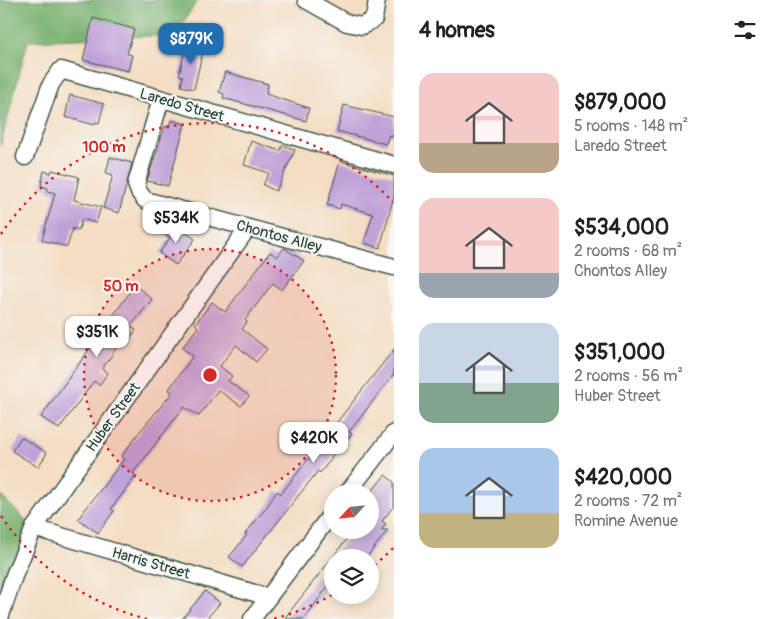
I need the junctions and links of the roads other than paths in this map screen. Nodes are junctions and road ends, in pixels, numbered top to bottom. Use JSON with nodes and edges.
{"nodes":[{"id":1,"x":306,"y":0,"type":"edge"},
{"id":2,"x":377,"y":0,"type":"edge"},
{"id":3,"x":161,"y":99,"type":"junction"},
{"id":4,"x":24,"y":156,"type":"dead end"},
{"id":5,"x":394,"y":165,"type":"edge"},
{"id":6,"x":248,"y":228,"type":"junction"},
{"id":7,"x":394,"y":267,"type":"edge"},
{"id":8,"x":394,"y":433,"type":"edge"},
{"id":9,"x":354,"y":484,"type":"edge"},
{"id":10,"x":324,"y":524,"type":"edge"},
{"id":11,"x":34,"y":528,"type":"junction"},
{"id":12,"x":268,"y":597,"type":"junction"},
{"id":13,"x":0,"y":618,"type":"edge"},
{"id":14,"x":252,"y":619,"type":"edge"}],
"edges":[{"from":1,"to":2,"type":"street"},
{"from":3,"to":4,"type":"street","name":"Laredo Street"},
{"from":3,"to":5,"type":"street","name":"Laredo Street"},
{"from":3,"to":6,"type":"street","name":"Chontos Alley"},
{"from":6,"to":7,"type":"street","name":"Chontos Alley"},
{"from":6,"to":11,"type":"street","name":"Huber Street"},
{"from":8,"to":9,"type":"street"},
{"from":10,"to":12,"type":"street"},
{"from":11,"to":12,"type":"street","name":"Harris Street"},
{"from":11,"to":13,"type":"street","name":"Huber Street"},
{"from":12,"to":14,"type":"street"}]}
